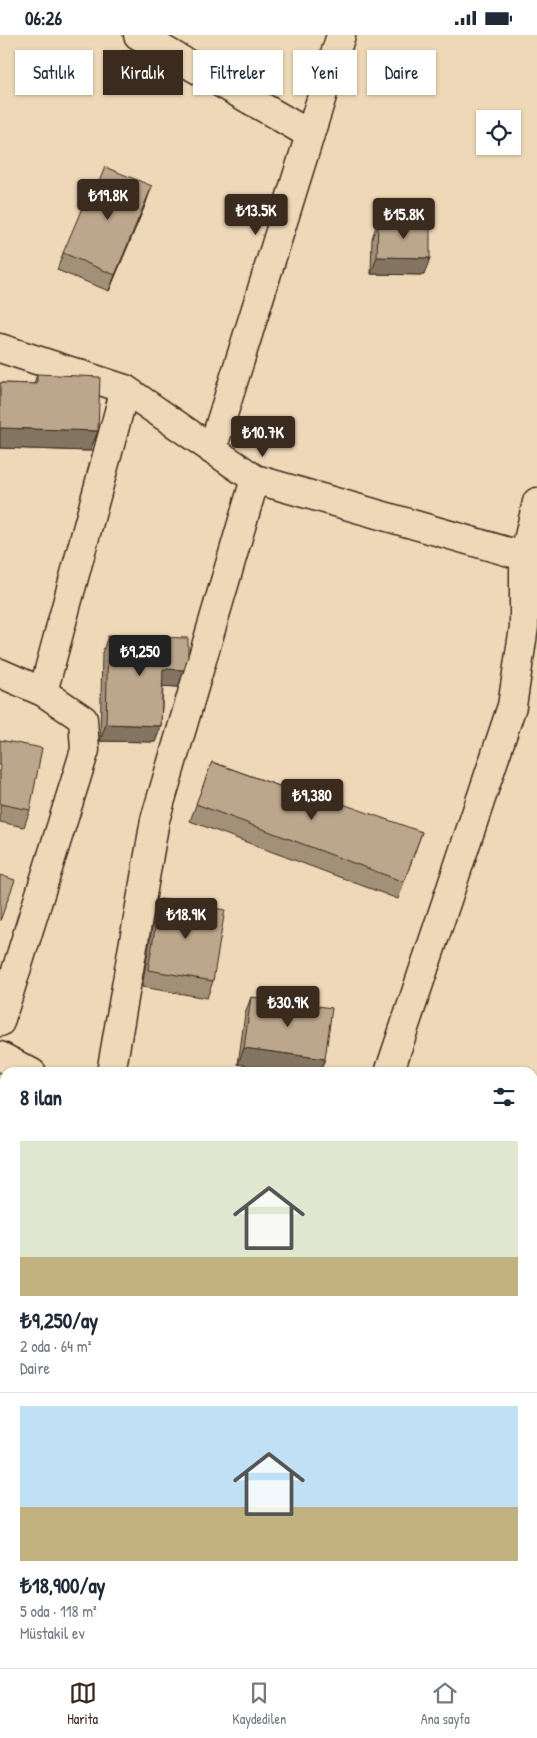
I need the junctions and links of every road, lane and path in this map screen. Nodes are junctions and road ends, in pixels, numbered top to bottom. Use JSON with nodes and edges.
{"nodes":[{"id":1,"x":138,"y":35,"type":"edge"},
{"id":2,"x":341,"y":35,"type":"edge"},
{"id":3,"x":309,"y":134,"type":"junction"},
{"id":4,"x":0,"y":348,"type":"edge"},
{"id":5,"x":125,"y":389,"type":"junction"},
{"id":6,"x":212,"y":450,"type":"junction"},
{"id":7,"x":255,"y":479,"type":"junction"},
{"id":8,"x":537,"y":503,"type":"edge"},
{"id":9,"x":530,"y":559,"type":"edge"},
{"id":10,"x":0,"y":673,"type":"edge"},
{"id":11,"x":42,"y":692,"type":"junction"},
{"id":12,"x":0,"y":1022,"type":"edge"},
{"id":13,"x":0,"y":1056,"type":"edge"},
{"id":14,"x":21,"y":1067,"type":"edge"},
{"id":15,"x":112,"y":1067,"type":"edge"},
{"id":16,"x":390,"y":1067,"type":"edge"}],
"edges":[{"from":1,"to":3,"type":"street"},
{"from":2,"to":3,"type":"street"},
{"from":3,"to":6,"type":"street"},
{"from":4,"to":5,"type":"street"},
{"from":5,"to":6,"type":"street"},
{"from":5,"to":11,"type":"street"},
{"from":6,"to":7,"type":"street"},
{"from":7,"to":9,"type":"street"},
{"from":7,"to":15,"type":"street"},
{"from":8,"to":9,"type":"street"},
{"from":9,"to":16,"type":"street"},
{"from":10,"to":11,"type":"street"},
{"from":11,"to":12,"type":"street"},
{"from":13,"to":14,"type":"street"}]}
